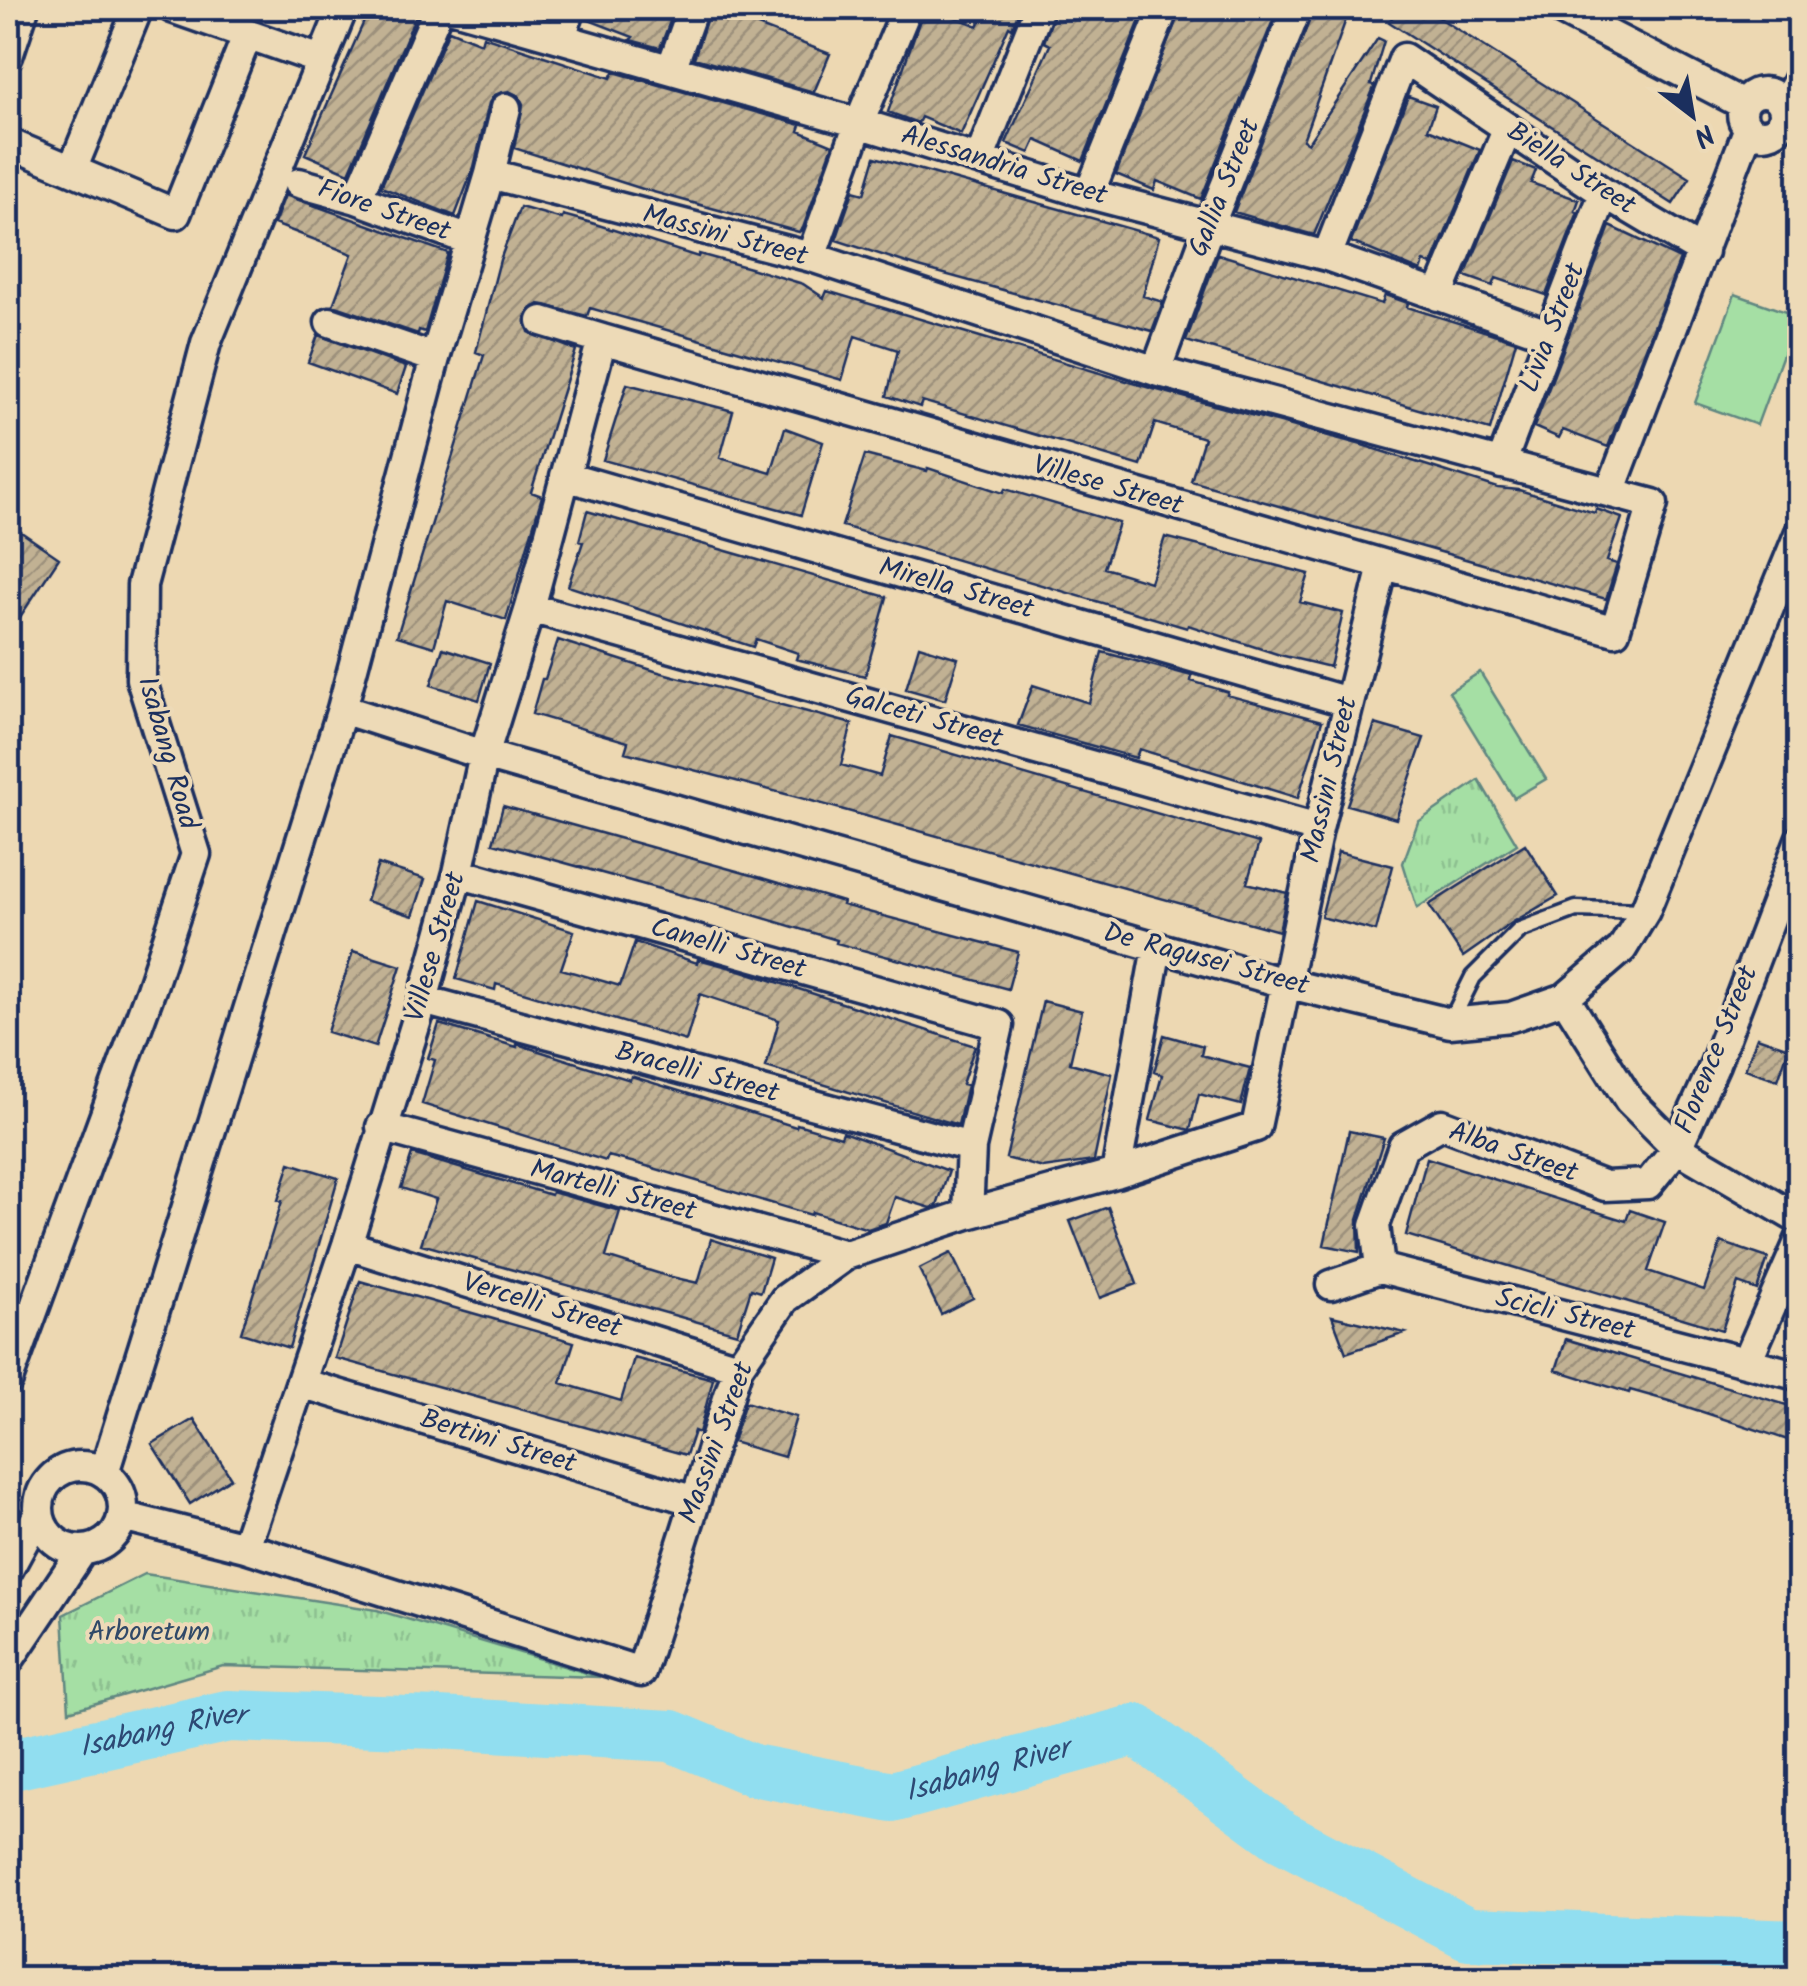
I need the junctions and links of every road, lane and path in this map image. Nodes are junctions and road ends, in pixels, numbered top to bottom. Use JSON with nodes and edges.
{"nodes":[{"id":1,"x":24,"y":8,"type":"edge"},
{"id":2,"x":138,"y":8,"type":"edge"},
{"id":3,"x":172,"y":8,"type":"edge"},
{"id":4,"x":343,"y":8,"type":"edge"},
{"id":5,"x":439,"y":8,"type":"edge"},
{"id":6,"x":454,"y":8,"type":"edge"},
{"id":7,"x":571,"y":8,"type":"edge"},
{"id":8,"x":692,"y":8,"type":"edge"},
{"id":9,"x":907,"y":8,"type":"edge"},
{"id":10,"x":1039,"y":8,"type":"edge"},
{"id":11,"x":1164,"y":8,"type":"edge"},
{"id":12,"x":1298,"y":8,"type":"edge"},
{"id":13,"x":1557,"y":8,"type":"edge"},
{"id":14,"x":247,"y":36,"type":"junction"},
{"id":15,"x":560,"y":38,"type":"junction"},
{"id":16,"x":8,"y":56,"type":"edge"},
{"id":17,"x":321,"y":60,"type":"junction"},
{"id":18,"x":671,"y":69,"type":"junction"},
{"id":19,"x":1800,"y":76,"type":"edge"},
{"id":20,"x":506,"y":108,"type":"dead end"},
{"id":21,"x":1746,"y":117,"type":"junction"},
{"id":22,"x":859,"y":123,"type":"junction"},
{"id":23,"x":1508,"y":128,"type":"junction"},
{"id":24,"x":8,"y":143,"type":"edge"},
{"id":25,"x":979,"y":160,"type":"junction"},
{"id":26,"x":72,"y":170,"type":"junction"},
{"id":27,"x":490,"y":174,"type":"junction"},
{"id":28,"x":299,"y":183,"type":"dead end"},
{"id":29,"x":1604,"y":192,"type":"junction"},
{"id":30,"x":1089,"y":194,"type":"junction"},
{"id":31,"x":357,"y":199,"type":"junction"},
{"id":32,"x":1210,"y":224,"type":"junction"},
{"id":33,"x":469,"y":240,"type":"junction"},
{"id":34,"x":1703,"y":252,"type":"junction"},
{"id":35,"x":1327,"y":256,"type":"junction"},
{"id":36,"x":810,"y":257,"type":"junction"},
{"id":37,"x":1438,"y":296,"type":"junction"},
{"id":38,"x":542,"y":321,"type":"dead end"},
{"id":39,"x":330,"y":322,"type":"dead end"},
{"id":40,"x":1550,"y":336,"type":"junction"},
{"id":41,"x":602,"y":339,"type":"junction"},
{"id":42,"x":435,"y":358,"type":"junction"},
{"id":43,"x":1156,"y":370,"type":"junction"},
{"id":44,"x":1501,"y":464,"type":"junction"},
{"id":45,"x":565,"y":476,"type":"junction"},
{"id":46,"x":1610,"y":492,"type":"junction"},
{"id":47,"x":1800,"y":532,"type":"edge"},
{"id":48,"x":1384,"y":566,"type":"junction"},
{"id":49,"x":530,"y":608,"type":"junction"},
{"id":50,"x":1348,"y":702,"type":"junction"},
{"id":51,"x":342,"y":709,"type":"junction"},
{"id":52,"x":484,"y":755,"type":"junction"},
{"id":53,"x":1318,"y":829,"type":"junction"},
{"id":54,"x":1800,"y":840,"type":"edge"},
{"id":55,"x":458,"y":873,"type":"junction"},
{"id":56,"x":1645,"y":911,"type":"junction"},
{"id":57,"x":1157,"y":947,"type":"junction"},
{"id":58,"x":1285,"y":983,"type":"junction"},
{"id":59,"x":1565,"y":998,"type":"junction"},
{"id":60,"x":422,"y":1000,"type":"junction"},
{"id":61,"x":1450,"y":1022,"type":"junction"},
{"id":62,"x":381,"y":1127,"type":"junction"},
{"id":63,"x":971,"y":1147,"type":"junction"},
{"id":64,"x":1677,"y":1148,"type":"junction"},
{"id":65,"x":1116,"y":1173,"type":"junction"},
{"id":66,"x":968,"y":1214,"type":"junction"},
{"id":67,"x":1800,"y":1220,"type":"edge"},
{"id":68,"x":1800,"y":1240,"type":"edge"},
{"id":69,"x":347,"y":1245,"type":"junction"},
{"id":70,"x":846,"y":1255,"type":"junction"},
{"id":71,"x":1380,"y":1268,"type":"junction"},
{"id":72,"x":1331,"y":1286,"type":"dead end"},
{"id":73,"x":1747,"y":1361,"type":"junction"},
{"id":74,"x":738,"y":1367,"type":"junction"},
{"id":75,"x":1800,"y":1376,"type":"edge"},
{"id":76,"x":8,"y":1380,"type":"edge"},
{"id":77,"x":301,"y":1383,"type":"junction"},
{"id":78,"x":104,"y":1473,"type":"junction"},
{"id":79,"x":695,"y":1500,"type":"junction"},
{"id":80,"x":39,"y":1514,"type":"junction"},
{"id":81,"x":122,"y":1516,"type":"junction"},
{"id":82,"x":245,"y":1547,"type":"junction"},
{"id":83,"x":82,"y":1550,"type":"junction"},
{"id":84,"x":8,"y":1570,"type":"edge"},
{"id":85,"x":8,"y":1661,"type":"edge"}],
"edges":[{"from":1,"to":16,"type":"street"},
{"from":2,"to":26,"type":"street"},
{"from":3,"to":14,"type":"street"},
{"from":4,"to":17,"type":"street","name":"Isabang Road"},
{"from":5,"to":31,"type":"street"},
{"from":6,"to":15,"type":"street","name":"Alessandria Street"},
{"from":7,"to":15,"type":"street"},
{"from":8,"to":18,"type":"street"},
{"from":9,"to":22,"type":"street"},
{"from":10,"to":25,"type":"street"},
{"from":11,"to":30,"type":"street"},
{"from":12,"to":32,"type":"street","name":"Gallia Street"},
{"from":13,"to":21,"type":"street"},
{"from":14,"to":17,"type":"street"},
{"from":14,"to":26,"type":"street"},
{"from":15,"to":18,"type":"street","name":"Alessandria Street"},
{"from":17,"to":76,"type":"street","name":"Isabang Road"},
{"from":18,"to":22,"type":"street","name":"Alessandria Street"},
{"from":19,"to":21,"type":"street"},
{"from":20,"to":27,"type":"street"},
{"from":21,"to":34,"type":"street"},
{"from":22,"to":25,"type":"street","name":"Alessandria Street"},
{"from":22,"to":36,"type":"street"},
{"from":23,"to":29,"type":"street","name":"Biella Street"},
{"from":23,"to":35,"type":"street","name":"Biella Street"},
{"from":23,"to":37,"type":"street"},
{"from":24,"to":26,"type":"street"},
{"from":25,"to":30,"type":"street","name":"Alessandria Street"},
{"from":27,"to":33,"type":"street"},
{"from":27,"to":36,"type":"street","name":"Massini Street"},
{"from":28,"to":31,"type":"street","name":"Fiore Street"},
{"from":29,"to":34,"type":"street","name":"Biella Street"},
{"from":29,"to":40,"type":"street","name":"Livia Street"},
{"from":30,"to":32,"type":"street","name":"Alessandria Street"},
{"from":31,"to":33,"type":"street","name":"Fiore Street"},
{"from":32,"to":35,"type":"street","name":"Alessandria Street"},
{"from":32,"to":43,"type":"street","name":"Gallia Street"},
{"from":33,"to":42,"type":"street"},
{"from":34,"to":46,"type":"street"},
{"from":35,"to":37,"type":"street","name":"Alessandria Street"},
{"from":36,"to":43,"type":"street","name":"Massini Street"},
{"from":37,"to":40,"type":"street","name":"Alessandria Street"},
{"from":38,"to":41,"type":"street","name":"Villese Street"},
{"from":39,"to":42,"type":"street"},
{"from":40,"to":44,"type":"street","name":"Livia Street"},
{"from":41,"to":45,"type":"street","name":"Villese Street"},
{"from":41,"to":48,"type":"street","name":"Villese Street"},
{"from":42,"to":51,"type":"street"},
{"from":43,"to":44,"type":"street","name":"Massini Street"},
{"from":44,"to":46,"type":"street","name":"Massini Street"},
{"from":45,"to":49,"type":"street","name":"Villese Street"},
{"from":45,"to":50,"type":"street","name":"Mirella Street"},
{"from":46,"to":48,"type":"street","name":"Massini Street"},
{"from":47,"to":56,"type":"street","name":"De Ragusei Street"},
{"from":48,"to":50,"type":"street","name":"Massini Street"},
{"from":49,"to":52,"type":"street","name":"Villese Street"},
{"from":49,"to":53,"type":"street","name":"Galceti Street"},
{"from":50,"to":53,"type":"street","name":"Massini Street"},
{"from":51,"to":52,"type":"street","name":"De Ragusei Street"},
{"from":51,"to":78,"type":"street"},
{"from":52,"to":55,"type":"street","name":"Villese Street"},
{"from":52,"to":57,"type":"street","name":"De Ragusei Street"},
{"from":53,"to":58,"type":"street","name":"Massini Street"},
{"from":54,"to":64,"type":"street","name":"Florence Street"},
{"from":55,"to":60,"type":"street","name":"Villese Street"},
{"from":55,"to":63,"type":"street","name":"Canelli Street"},
{"from":56,"to":59,"type":"street","name":"De Ragusei Street"},
{"from":56,"to":61,"type":"lane"},
{"from":57,"to":58,"type":"street","name":"De Ragusei Street"},
{"from":57,"to":65,"type":"street"},
{"from":58,"to":61,"type":"street","name":"De Ragusei Street"},
{"from":58,"to":65,"type":"street","name":"Massini Street"},
{"from":59,"to":61,"type":"street","name":"De Ragusei Street"},
{"from":59,"to":64,"type":"street"},
{"from":60,"to":62,"type":"street","name":"Villese Street"},
{"from":60,"to":63,"type":"street","name":"Bracelli Street"},
{"from":62,"to":69,"type":"street","name":"Villese Street"},
{"from":62,"to":70,"type":"street","name":"Martelli Street"},
{"from":63,"to":66,"type":"street"},
{"from":64,"to":67,"type":"street"},
{"from":64,"to":71,"type":"street","name":"Alba Street"},
{"from":65,"to":66,"type":"street","name":"Massini Street"},
{"from":66,"to":70,"type":"street","name":"Massini Street"},
{"from":68,"to":73,"type":"street"},
{"from":69,"to":74,"type":"street","name":"Vercelli Street"},
{"from":69,"to":77,"type":"street","name":"Villese Street"},
{"from":70,"to":74,"type":"street","name":"Massini Street"},
{"from":71,"to":72,"type":"street"},
{"from":71,"to":73,"type":"street","name":"Scicli Street"},
{"from":73,"to":75,"type":"street","name":"Scicli Street"},
{"from":74,"to":79,"type":"street","name":"Massini Street"},
{"from":77,"to":79,"type":"street","name":"Bertini Street"},
{"from":77,"to":82,"type":"street","name":"Villese Street"},
{"from":78,"to":80,"type":"street"},
{"from":78,"to":81,"type":"street"},
{"from":79,"to":82,"type":"street","name":"Massini Street"},
{"from":80,"to":83,"type":"street"},
{"from":80,"to":84,"type":"street"},
{"from":81,"to":82,"type":"street","name":"Massini Street"},
{"from":81,"to":83,"type":"street"},
{"from":83,"to":85,"type":"street"}]}
